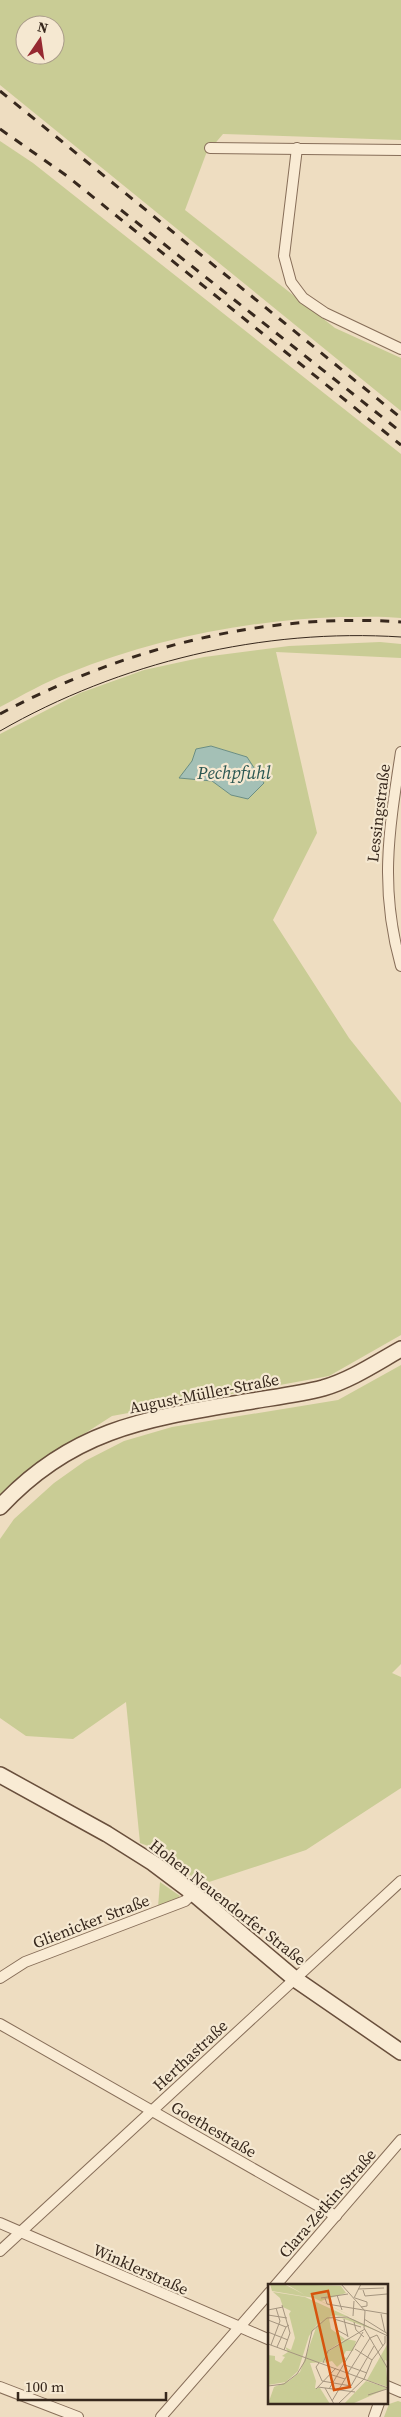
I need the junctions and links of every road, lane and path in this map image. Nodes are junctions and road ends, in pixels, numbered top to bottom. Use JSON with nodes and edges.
{"nodes":[{"id":1,"x":210,"y":148,"type":"dead end"},
{"id":2,"x":297,"y":148,"type":"junction"},
{"id":3,"x":401,"y":150,"type":"edge"},
{"id":4,"x":401,"y":349,"type":"edge"},
{"id":5,"x":401,"y":752,"type":"edge"},
{"id":6,"x":401,"y":966,"type":"edge"},
{"id":7,"x":401,"y":1349,"type":"edge"},
{"id":8,"x":0,"y":1507,"type":"edge"},
{"id":9,"x":0,"y":1775,"type":"edge"},
{"id":10,"x":401,"y":1881,"type":"edge"},
{"id":11,"x":193,"y":1893,"type":"junction"},
{"id":12,"x":0,"y":1978,"type":"edge"},
{"id":13,"x":296,"y":1978,"type":"junction"},
{"id":14,"x":0,"y":2024,"type":"edge"},
{"id":15,"x":401,"y":2052,"type":"edge"},
{"id":16,"x":152,"y":2111,"type":"junction"},
{"id":17,"x":401,"y":2140,"type":"edge"},
{"id":18,"x":336,"y":2216,"type":"junction"},
{"id":19,"x":0,"y":2223,"type":"edge"},
{"id":20,"x":21,"y":2232,"type":"junction"},
{"id":21,"x":0,"y":2251,"type":"edge"},
{"id":22,"x":277,"y":2284,"type":"edge"},
{"id":23,"x":268,"y":2294,"type":"edge"},
{"id":24,"x":238,"y":2328,"type":"junction"},
{"id":25,"x":268,"y":2339,"type":"edge"},
{"id":26,"x":388,"y":2386,"type":"edge"},
{"id":27,"x":0,"y":2387,"type":"edge"},
{"id":28,"x":401,"y":2392,"type":"edge"},
{"id":29,"x":379,"y":2404,"type":"edge"},
{"id":30,"x":78,"y":2417,"type":"edge"},
{"id":31,"x":162,"y":2417,"type":"edge"},
{"id":32,"x":374,"y":2417,"type":"edge"}],
"edges":[{"from":1,"to":2,"type":"street"},
{"from":2,"to":3,"type":"street"},
{"from":2,"to":4,"type":"street"},
{"from":5,"to":6,"type":"street","name":"Lessingstraße"},
{"from":7,"to":8,"type":"main road","name":"August-Müller-Straße"},
{"from":9,"to":11,"type":"main road","name":"Hohen Neuendorfer Straße"},
{"from":10,"to":13,"type":"street","name":"Herthastraße"},
{"from":11,"to":12,"type":"street","name":"Glienicker Straße"},
{"from":11,"to":13,"type":"main road","name":"Hohen Neuendorfer Straße"},
{"from":13,"to":15,"type":"main road","name":"Hohen Neuendorfer Straße"},
{"from":13,"to":16,"type":"street","name":"Herthastraße"},
{"from":14,"to":16,"type":"street","name":"Goethestraße"},
{"from":16,"to":18,"type":"street","name":"Goethestraße"},
{"from":16,"to":20,"type":"street","name":"Herthastraße"},
{"from":17,"to":18,"type":"street","name":"Clara-Zetkin-Straße"},
{"from":18,"to":22,"type":"street","name":"Clara-Zetkin-Straße"},
{"from":19,"to":20,"type":"street","name":"Winklerstraße"},
{"from":20,"to":21,"type":"street","name":"Herthastraße"},
{"from":20,"to":24,"type":"street","name":"Winklerstraße"},
{"from":23,"to":24,"type":"street"},
{"from":24,"to":25,"type":"street","name":"Winklerstraße"},
{"from":24,"to":31,"type":"street"},
{"from":26,"to":28,"type":"street"},
{"from":27,"to":30,"type":"street"},
{"from":29,"to":32,"type":"street"}]}
